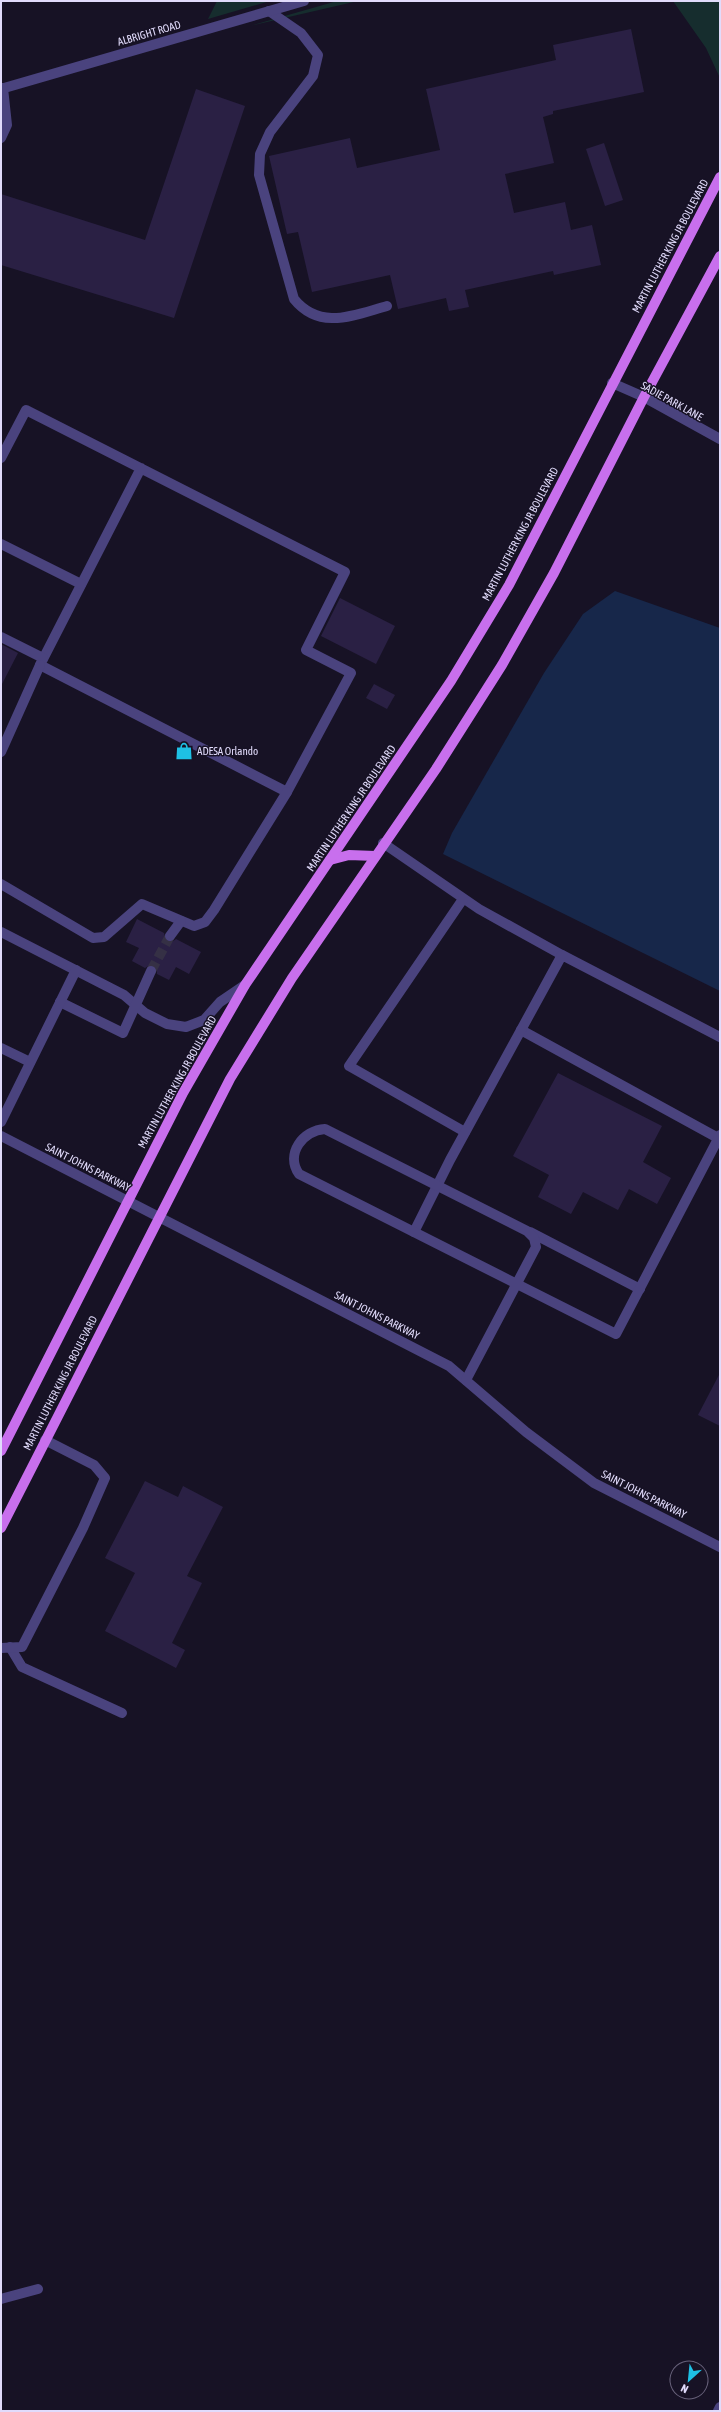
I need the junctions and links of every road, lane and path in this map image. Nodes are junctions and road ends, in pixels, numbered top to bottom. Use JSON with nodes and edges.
{"nodes":[{"id":1,"x":304,"y":1,"type":"edge"},
{"id":2,"x":269,"y":11,"type":"junction"},
{"id":3,"x":2,"y":88,"type":"edge"},
{"id":4,"x":1,"y":138,"type":"edge"},
{"id":5,"x":720,"y":177,"type":"edge"},
{"id":6,"x":720,"y":256,"type":"edge"},
{"id":7,"x":387,"y":306,"type":"dead end"},
{"id":8,"x":612,"y":383,"type":"junction"},
{"id":9,"x":644,"y":398,"type":"junction"},
{"id":10,"x":720,"y":440,"type":"edge"},
{"id":11,"x":1,"y":458,"type":"edge"},
{"id":12,"x":141,"y":468,"type":"junction"},
{"id":13,"x":1,"y":544,"type":"edge"},
{"id":14,"x":81,"y":584,"type":"junction"},
{"id":15,"x":1,"y":637,"type":"edge"},
{"id":16,"x":41,"y":661,"type":"junction"},
{"id":17,"x":1,"y":752,"type":"edge"},
{"id":18,"x":287,"y":792,"type":"junction"},
{"id":19,"x":383,"y":844,"type":"junction"},
{"id":20,"x":375,"y":856,"type":"junction"},
{"id":21,"x":330,"y":860,"type":"junction"},
{"id":22,"x":1,"y":884,"type":"edge"},
{"id":23,"x":464,"y":899,"type":"junction"},
{"id":24,"x":181,"y":920,"type":"junction"},
{"id":25,"x":1,"y":932,"type":"edge"},
{"id":26,"x":170,"y":936,"type":"tunnel mouth"},
{"id":27,"x":562,"y":955,"type":"junction"},
{"id":28,"x":76,"y":970,"type":"junction"},
{"id":29,"x":151,"y":971,"type":"tunnel mouth"},
{"id":30,"x":246,"y":985,"type":"junction"},
{"id":31,"x":60,"y":1002,"type":"junction"},
{"id":32,"x":136,"y":1006,"type":"junction"},
{"id":33,"x":521,"y":1030,"type":"junction"},
{"id":34,"x":720,"y":1037,"type":"edge"},
{"id":35,"x":1,"y":1048,"type":"edge"},
{"id":36,"x":30,"y":1062,"type":"junction"},
{"id":37,"x":1,"y":1122,"type":"edge"},
{"id":38,"x":466,"y":1132,"type":"junction"},
{"id":39,"x":1,"y":1136,"type":"edge"},
{"id":40,"x":719,"y":1137,"type":"edge"},
{"id":41,"x":437,"y":1186,"type":"junction"},
{"id":42,"x":128,"y":1200,"type":"junction"},
{"id":43,"x":158,"y":1216,"type":"junction"},
{"id":44,"x":527,"y":1231,"type":"junction"},
{"id":45,"x":414,"y":1232,"type":"junction"},
{"id":46,"x":516,"y":1284,"type":"junction"},
{"id":47,"x":640,"y":1288,"type":"junction"},
{"id":48,"x":466,"y":1380,"type":"junction"},
{"id":49,"x":45,"y":1440,"type":"junction"},
{"id":50,"x":1,"y":1451,"type":"edge"},
{"id":51,"x":1,"y":1528,"type":"edge"},
{"id":52,"x":720,"y":1547,"type":"edge"},
{"id":53,"x":5,"y":1647,"type":"edge"},
{"id":54,"x":122,"y":1713,"type":"dead end"},
{"id":55,"x":38,"y":2289,"type":"dead end"},
{"id":56,"x":1,"y":2299,"type":"edge"},
{"id":57,"x":720,"y":2407,"type":"edge"},
{"id":58,"x":718,"y":2411,"type":"edge"}],
"edges":[{"from":1,"to":2,"type":"street","name":"ALBRIGHT ROAD"},
{"from":2,"to":3,"type":"street","name":"ALBRIGHT ROAD"},
{"from":2,"to":7,"type":"street"},
{"from":3,"to":4,"type":"street"},
{"from":5,"to":8,"type":"main road","name":"MARTIN LUTHER KING JR BOULEVARD"},
{"from":6,"to":9,"type":"main road","name":"MARTIN LUTHER KING JR BOULEVARD"},
{"from":8,"to":9,"type":"street","name":"SADIE PARK LANE"},
{"from":8,"to":21,"type":"main road","name":"MARTIN LUTHER KING JR BOULEVARD"},
{"from":9,"to":10,"type":"street","name":"SADIE PARK LANE"},
{"from":9,"to":19,"type":"main road","name":"MARTIN LUTHER KING JR BOULEVARD"},
{"from":11,"to":12,"type":"street"},
{"from":12,"to":14,"type":"street"},
{"from":12,"to":18,"type":"street"},
{"from":13,"to":14,"type":"street"},
{"from":14,"to":16,"type":"street"},
{"from":15,"to":16,"type":"street"},
{"from":16,"to":17,"type":"street"},
{"from":16,"to":18,"type":"street"},
{"from":18,"to":24,"type":"street"},
{"from":19,"to":20,"type":"main road","name":"MARTIN LUTHER KING JR BOULEVARD"},
{"from":19,"to":23,"type":"street"},
{"from":20,"to":21,"type":"main road"},
{"from":20,"to":43,"type":"main road","name":"MARTIN LUTHER KING JR BOULEVARD"},
{"from":21,"to":30,"type":"main road","name":"MARTIN LUTHER KING JR BOULEVARD"},
{"from":22,"to":24,"type":"street"},
{"from":23,"to":27,"type":"street"},
{"from":23,"to":38,"type":"street"},
{"from":24,"to":26,"type":"street"},
{"from":25,"to":28,"type":"street"},
{"from":27,"to":33,"type":"street"},
{"from":27,"to":34,"type":"street"},
{"from":28,"to":31,"type":"street"},
{"from":28,"to":32,"type":"street"},
{"from":29,"to":32,"type":"street"},
{"from":30,"to":32,"type":"street"},
{"from":30,"to":42,"type":"main road","name":"MARTIN LUTHER KING JR BOULEVARD"},
{"from":31,"to":32,"type":"street"},
{"from":31,"to":36,"type":"street"},
{"from":33,"to":38,"type":"street"},
{"from":33,"to":40,"type":"street"},
{"from":35,"to":36,"type":"street"},
{"from":36,"to":37,"type":"street"},
{"from":38,"to":41,"type":"street"},
{"from":39,"to":42,"type":"street","name":"SAINT JOHNS PARKWAY"},
{"from":40,"to":47,"type":"street"},
{"from":41,"to":44,"type":"street"},
{"from":41,"to":45,"type":"street"},
{"from":41,"to":45,"type":"street"},
{"from":42,"to":43,"type":"street","name":"SAINT JOHNS PARKWAY"},
{"from":42,"to":50,"type":"main road","name":"MARTIN LUTHER KING JR BOULEVARD"},
{"from":43,"to":48,"type":"street","name":"SAINT JOHNS PARKWAY"},
{"from":43,"to":49,"type":"main road","name":"MARTIN LUTHER KING JR BOULEVARD"},
{"from":44,"to":46,"type":"street"},
{"from":44,"to":47,"type":"street"},
{"from":45,"to":46,"type":"street"},
{"from":46,"to":47,"type":"street"},
{"from":46,"to":48,"type":"street"},
{"from":48,"to":52,"type":"street","name":"SAINT JOHNS PARKWAY"},
{"from":49,"to":51,"type":"main road","name":"MARTIN LUTHER KING JR BOULEVARD"},
{"from":49,"to":53,"type":"street"},
{"from":53,"to":54,"type":"street"},
{"from":55,"to":56,"type":"street"},
{"from":57,"to":58,"type":"street"}]}
